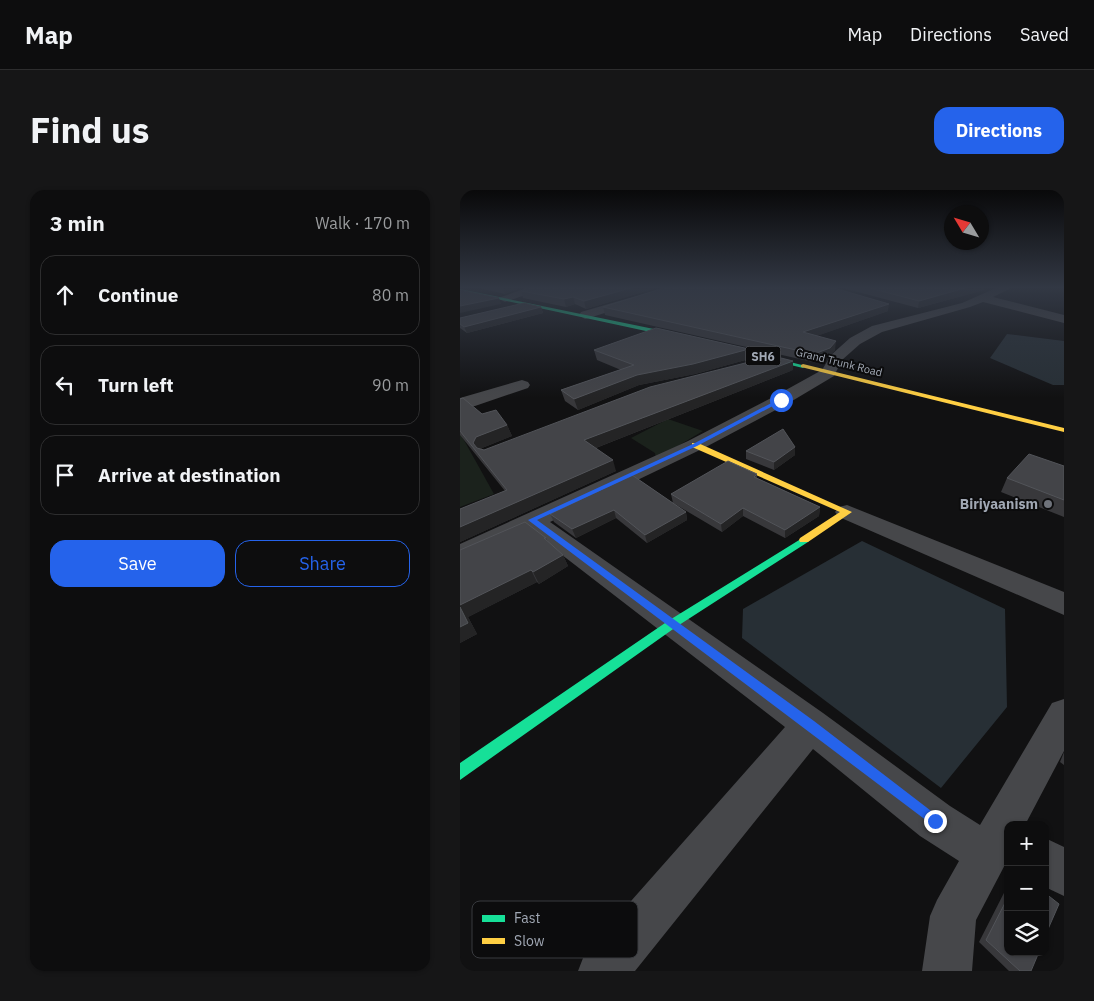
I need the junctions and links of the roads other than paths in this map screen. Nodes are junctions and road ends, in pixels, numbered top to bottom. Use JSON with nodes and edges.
{"nodes":[{"id":1,"x":625,"y":324,"type":"edge"},
{"id":2,"x":888,"y":324,"type":"edge"},
{"id":3,"x":773,"y":359,"type":"junction"},
{"id":4,"x":738,"y":369,"type":"edge"},
{"id":5,"x":828,"y":373,"type":"junction"},
{"id":6,"x":522,"y":386,"type":"dead end"},
{"id":7,"x":460,"y":403,"type":"edge"},
{"id":8,"x":1064,"y":430,"type":"edge"},
{"id":9,"x":695,"y":445,"type":"junction"},
{"id":10,"x":847,"y":512,"type":"junction"},
{"id":11,"x":532,"y":520,"type":"junction"},
{"id":12,"x":460,"y":554,"type":"edge"},
{"id":13,"x":1064,"y":604,"type":"edge"},
{"id":14,"x":672,"y":624,"type":"junction"},
{"id":15,"x":1064,"y":715,"type":"edge"},
{"id":16,"x":810,"y":724,"type":"junction"},
{"id":17,"x":460,"y":772,"type":"edge"},
{"id":18,"x":999,"y":838,"type":"edge"},
{"id":19,"x":1049,"y":863,"type":"edge"},
{"id":20,"x":1064,"y":874,"type":"edge"},
{"id":21,"x":638,"y":929,"type":"edge"},
{"id":22,"x":614,"y":958,"type":"edge"},
{"id":23,"x":603,"y":971,"type":"edge"},
{"id":24,"x":947,"y":971,"type":"edge"}],
"edges":[{"from":1,"to":3,"type":"main road","name":"Grand Trunk Road","number":"SH6"},
{"from":2,"to":5,"type":"street"},
{"from":3,"to":4,"type":"street"},
{"from":3,"to":5,"type":"main road","name":"Grand Trunk Road","number":"SH6"},
{"from":5,"to":8,"type":"main road","name":"Grand Trunk Road","number":"SH6"},
{"from":5,"to":9,"type":"street"},
{"from":6,"to":7,"type":"street"},
{"from":9,"to":10,"type":"main road"},
{"from":9,"to":11,"type":"street"},
{"from":10,"to":13,"type":"street"},
{"from":10,"to":14,"type":"main road"},
{"from":11,"to":12,"type":"street"},
{"from":11,"to":14,"type":"street"},
{"from":14,"to":16,"type":"street"},
{"from":14,"to":17,"type":"main road"},
{"from":15,"to":18,"type":"street"},
{"from":16,"to":18,"type":"street"},
{"from":16,"to":21,"type":"street"},
{"from":18,"to":24,"type":"street"},
{"from":19,"to":20,"type":"street"},
{"from":22,"to":23,"type":"street"}]}
